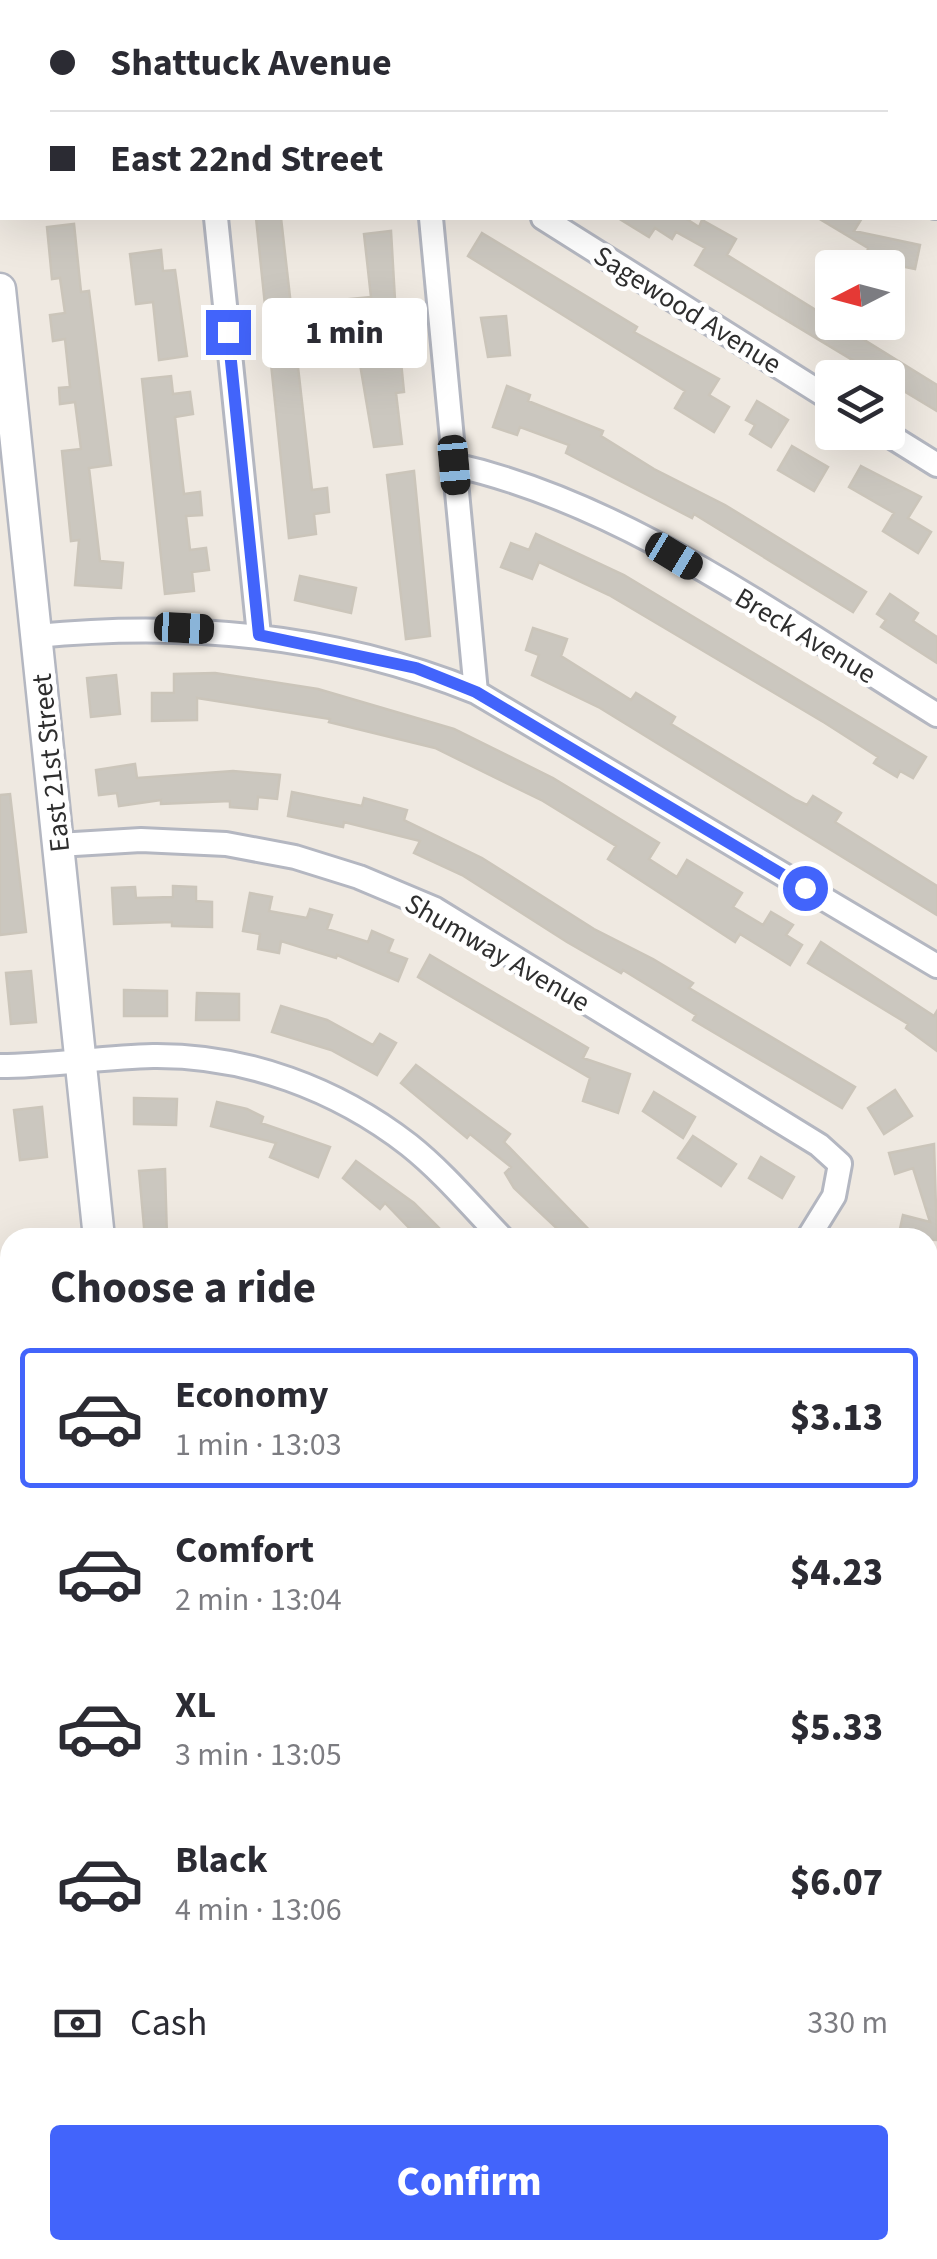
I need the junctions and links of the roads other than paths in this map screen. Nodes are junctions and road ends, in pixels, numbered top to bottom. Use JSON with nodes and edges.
{"nodes":[{"id":1,"x":216,"y":220,"type":"edge"},
{"id":2,"x":430,"y":220,"type":"edge"},
{"id":3,"x":547,"y":220,"type":"edge"},
{"id":4,"x":0,"y":289,"type":"edge"},
{"id":5,"x":815,"y":389,"type":"edge"},
{"id":6,"x":5,"y":390,"type":"edge"},
{"id":7,"x":905,"y":445,"type":"edge"},
{"id":8,"x":454,"y":465,"type":"junction"},
{"id":9,"x":937,"y":466,"type":"edge"},
{"id":10,"x":259,"y":635,"type":"junction"},
{"id":11,"x":36,"y":636,"type":"junction"},
{"id":12,"x":476,"y":692,"type":"junction"},
{"id":13,"x":937,"y":714,"type":"edge"},
{"id":14,"x":58,"y":845,"type":"junction"},
{"id":15,"x":937,"y":966,"type":"edge"},
{"id":16,"x":81,"y":1062,"type":"junction"},
{"id":17,"x":0,"y":1066,"type":"edge"},
{"id":18,"x":98,"y":1228,"type":"edge"},
{"id":19,"x":492,"y":1228,"type":"edge"},
{"id":20,"x":814,"y":1228,"type":"edge"}],
"edges":[{"from":1,"to":10,"type":"street"},
{"from":2,"to":8,"type":"street"},
{"from":3,"to":5,"type":"street","name":"Sagewood Avenue"},
{"from":4,"to":6,"type":"street","name":"East 21st Street"},
{"from":6,"to":11,"type":"street","name":"East 21st Street"},
{"from":7,"to":9,"type":"street"},
{"from":8,"to":12,"type":"street"},
{"from":8,"to":13,"type":"street","name":"Breck Avenue"},
{"from":10,"to":11,"type":"street"},
{"from":10,"to":12,"type":"street"},
{"from":11,"to":14,"type":"street","name":"East 21st Street"},
{"from":12,"to":15,"type":"street"},
{"from":14,"to":16,"type":"street","name":"East 21st Street"},
{"from":14,"to":20,"type":"street","name":"Shumway Avenue"},
{"from":16,"to":17,"type":"street"},
{"from":16,"to":18,"type":"street","name":"East 21st Street"},
{"from":16,"to":19,"type":"street"}]}
